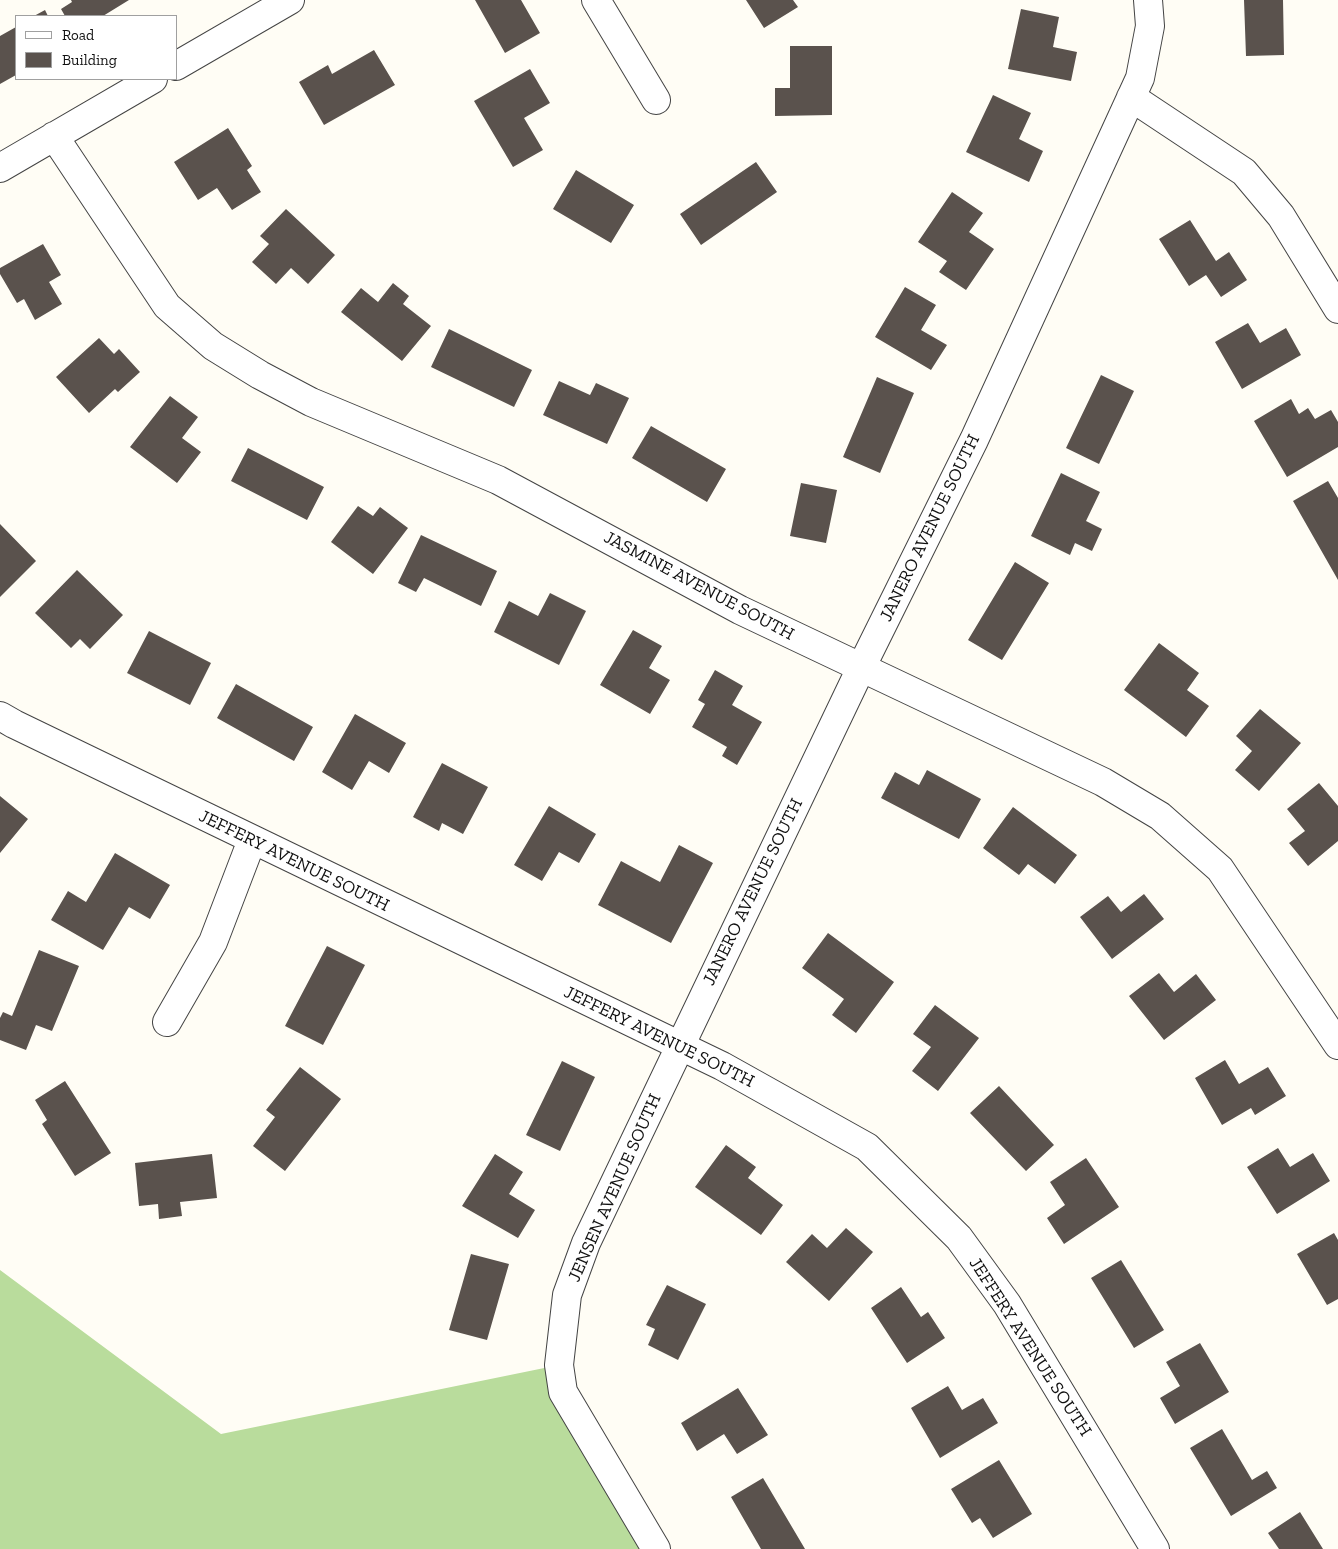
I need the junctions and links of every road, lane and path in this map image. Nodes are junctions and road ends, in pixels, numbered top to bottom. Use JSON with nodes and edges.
{"nodes":[{"id":1,"x":290,"y":0,"type":"edge"},
{"id":2,"x":596,"y":0,"type":"edge"},
{"id":3,"x":1148,"y":0,"type":"edge"},
{"id":4,"x":178,"y":65,"type":"edge"},
{"id":5,"x":151,"y":80,"type":"edge"},
{"id":6,"x":1131,"y":97,"type":"junction"},
{"id":7,"x":656,"y":100,"type":"dead end"},
{"id":8,"x":54,"y":136,"type":"junction"},
{"id":9,"x":0,"y":168,"type":"edge"},
{"id":10,"x":1338,"y":310,"type":"edge"},
{"id":11,"x":861,"y":668,"type":"junction"},
{"id":12,"x":0,"y":716,"type":"edge"},
{"id":13,"x":252,"y":840,"type":"junction"},
{"id":14,"x":167,"y":1022,"type":"dead end"},
{"id":15,"x":1338,"y":1045,"type":"edge"},
{"id":16,"x":680,"y":1046,"type":"junction"},
{"id":17,"x":656,"y":1549,"type":"edge"},
{"id":18,"x":1156,"y":1549,"type":"edge"}],
"edges":[{"from":1,"to":4,"type":"street"},
{"from":2,"to":7,"type":"street"},
{"from":3,"to":6,"type":"street","name":"JANERO AVENUE SOUTH"},
{"from":5,"to":8,"type":"street"},
{"from":6,"to":10,"type":"street"},
{"from":6,"to":11,"type":"street","name":"JANERO AVENUE SOUTH"},
{"from":8,"to":9,"type":"street"},
{"from":8,"to":11,"type":"street","name":"JASMINE AVENUE SOUTH"},
{"from":11,"to":15,"type":"street","name":"JASMINE AVENUE SOUTH"},
{"from":11,"to":16,"type":"street","name":"JANERO AVENUE SOUTH"},
{"from":12,"to":13,"type":"street","name":"JEFFERY AVENUE SOUTH"},
{"from":13,"to":14,"type":"street"},
{"from":13,"to":16,"type":"street","name":"JEFFERY AVENUE SOUTH"},
{"from":16,"to":17,"type":"street","name":"JENSEN AVENUE SOUTH"},
{"from":16,"to":18,"type":"street","name":"JEFFERY AVENUE SOUTH"}]}
